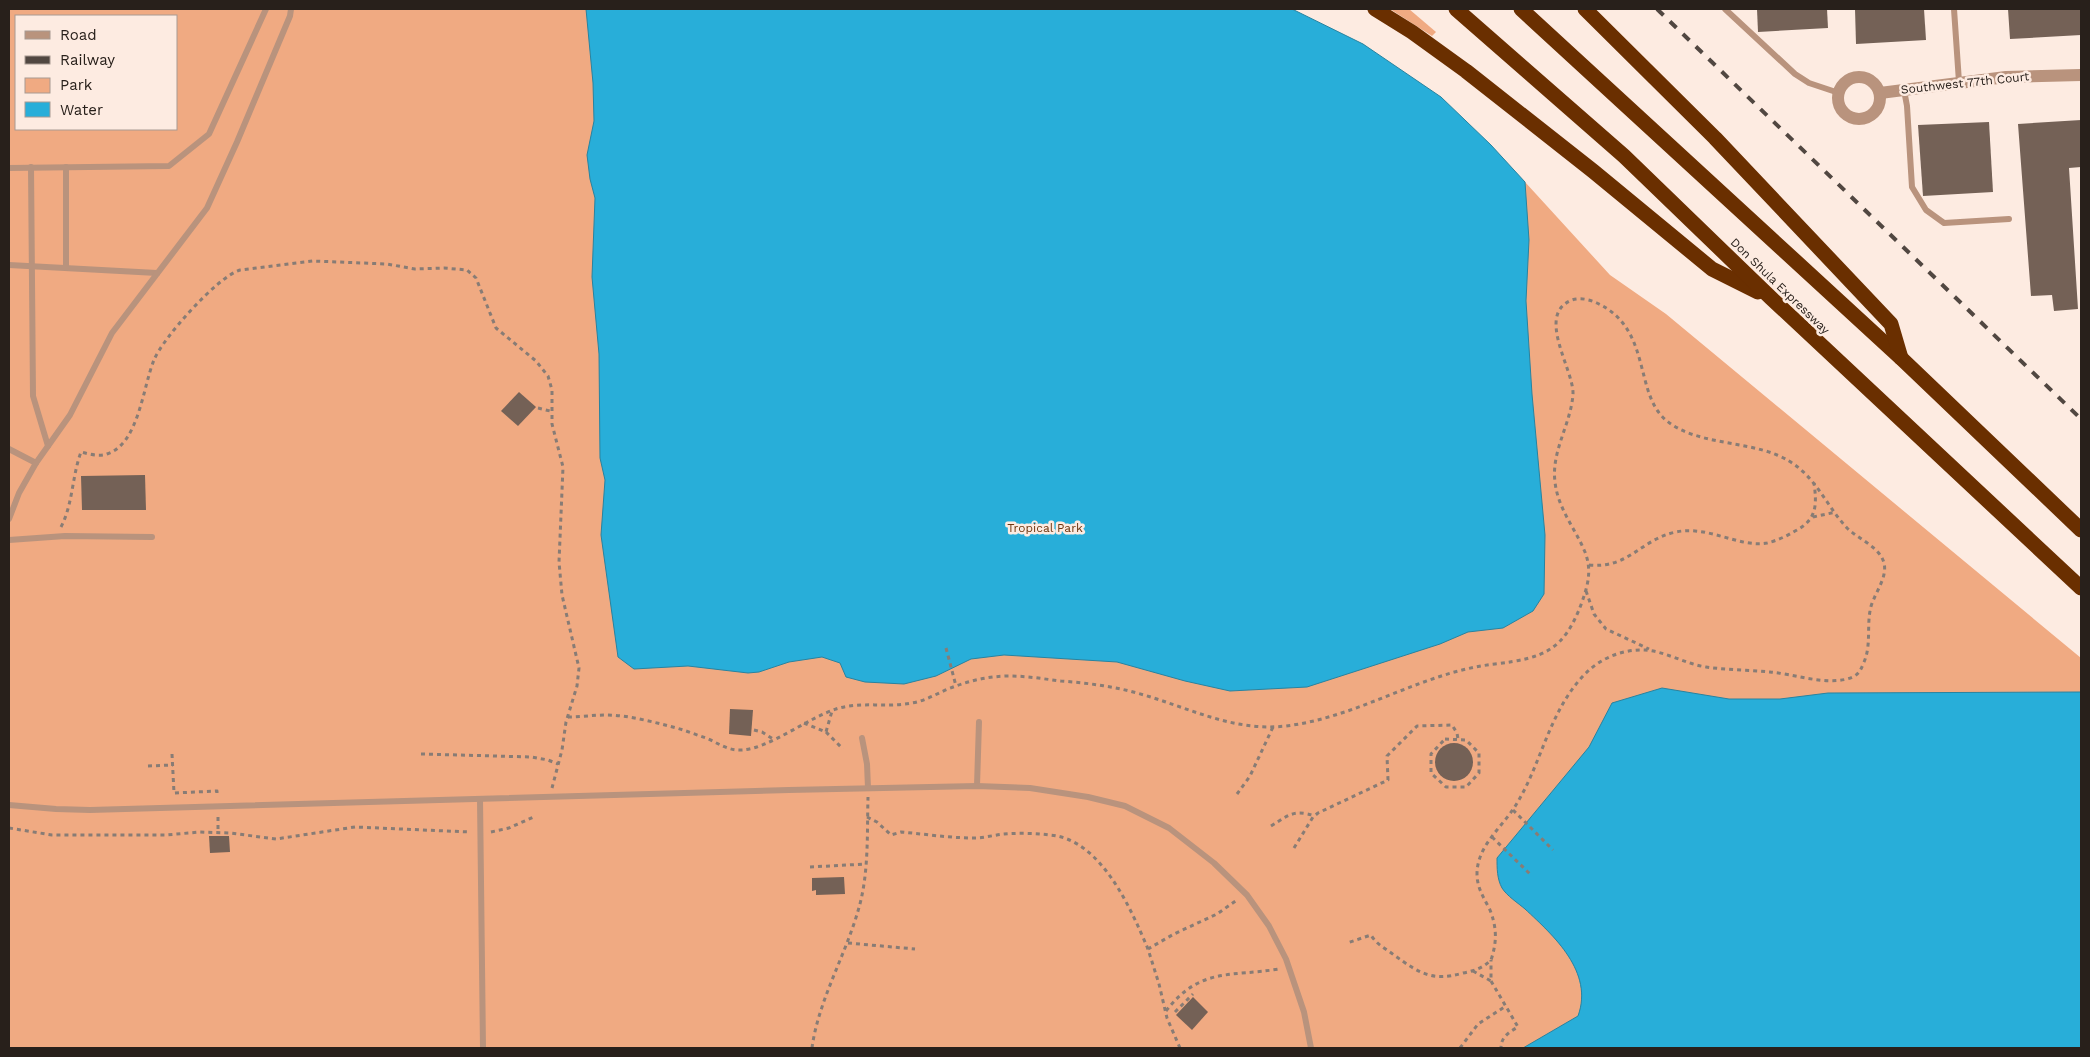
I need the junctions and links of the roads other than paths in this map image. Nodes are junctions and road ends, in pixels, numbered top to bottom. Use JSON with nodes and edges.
{"nodes":[{"id":1,"x":266,"y":9,"type":"edge"},
{"id":2,"x":291,"y":9,"type":"edge"},
{"id":3,"x":1375,"y":9,"type":"edge"},
{"id":4,"x":1456,"y":9,"type":"edge"},
{"id":5,"x":1521,"y":9,"type":"edge"},
{"id":6,"x":1585,"y":9,"type":"edge"},
{"id":7,"x":1725,"y":9,"type":"edge"},
{"id":8,"x":1954,"y":9,"type":"edge"},
{"id":9,"x":2081,"y":76,"type":"edge"},
{"id":10,"x":1959,"y":82,"type":"junction"},
{"id":11,"x":1904,"y":90,"type":"junction"},
{"id":12,"x":1839,"y":93,"type":"junction"},
{"id":13,"x":1880,"y":93,"type":"junction"},
{"id":14,"x":31,"y":167,"type":"junction"},
{"id":15,"x":66,"y":167,"type":"junction"},
{"id":16,"x":9,"y":168,"type":"edge"},
{"id":17,"x":2009,"y":219,"type":"dead end"},
{"id":18,"x":9,"y":265,"type":"edge"},
{"id":19,"x":31,"y":266,"type":"junction"},
{"id":20,"x":66,"y":268,"type":"junction"},
{"id":21,"x":158,"y":273,"type":"junction"},
{"id":22,"x":1771,"y":298,"type":"junction"},
{"id":23,"x":1902,"y":359,"type":"junction"},
{"id":24,"x":48,"y":446,"type":"junction"},
{"id":25,"x":9,"y":449,"type":"edge"},
{"id":26,"x":36,"y":462,"type":"junction"},
{"id":27,"x":9,"y":519,"type":"edge"},
{"id":28,"x":2081,"y":530,"type":"edge"},
{"id":29,"x":152,"y":537,"type":"dead end"},
{"id":30,"x":9,"y":540,"type":"edge"},
{"id":31,"x":2081,"y":588,"type":"edge"},
{"id":32,"x":979,"y":722,"type":"dead end"},
{"id":33,"x":862,"y":738,"type":"dead end"},
{"id":34,"x":976,"y":786,"type":"junction"},
{"id":35,"x":868,"y":788,"type":"junction"},
{"id":36,"x":480,"y":799,"type":"junction"},
{"id":37,"x":9,"y":805,"type":"edge"},
{"id":38,"x":483,"y":1048,"type":"edge"},
{"id":39,"x":1311,"y":1048,"type":"edge"}],
"edges":[{"from":1,"to":15,"type":"lane"},
{"from":2,"to":21,"type":"lane"},
{"from":3,"to":22,"type":"highway"},
{"from":4,"to":22,"type":"highway","name":"Don Shula Expressway"},
{"from":5,"to":23,"type":"highway"},
{"from":6,"to":23,"type":"highway"},
{"from":7,"to":12,"type":"lane"},
{"from":8,"to":10,"type":"lane"},
{"from":9,"to":10,"type":"street","name":"Southwest 77th Court"},
{"from":10,"to":11,"type":"street","name":"Southwest 77th Court"},
{"from":11,"to":13,"type":"street","name":"Southwest 77th Court"},
{"from":11,"to":17,"type":"lane"},
{"from":12,"to":13,"type":"street"},
{"from":12,"to":13,"type":"street"},
{"from":14,"to":15,"type":"lane"},
{"from":14,"to":16,"type":"lane"},
{"from":14,"to":19,"type":"lane"},
{"from":15,"to":20,"type":"lane"},
{"from":18,"to":19,"type":"lane"},
{"from":19,"to":20,"type":"lane"},
{"from":19,"to":24,"type":"lane"},
{"from":20,"to":21,"type":"lane"},
{"from":21,"to":24,"type":"lane"},
{"from":22,"to":31,"type":"highway","name":"Don Shula Expressway"},
{"from":23,"to":28,"type":"highway"},
{"from":24,"to":26,"type":"lane"},
{"from":25,"to":26,"type":"lane"},
{"from":26,"to":27,"type":"lane"},
{"from":29,"to":30,"type":"lane"},
{"from":32,"to":34,"type":"lane"},
{"from":33,"to":35,"type":"lane"},
{"from":34,"to":35,"type":"lane"},
{"from":34,"to":39,"type":"lane"},
{"from":35,"to":36,"type":"lane"},
{"from":36,"to":37,"type":"lane"},
{"from":36,"to":38,"type":"lane"}]}
